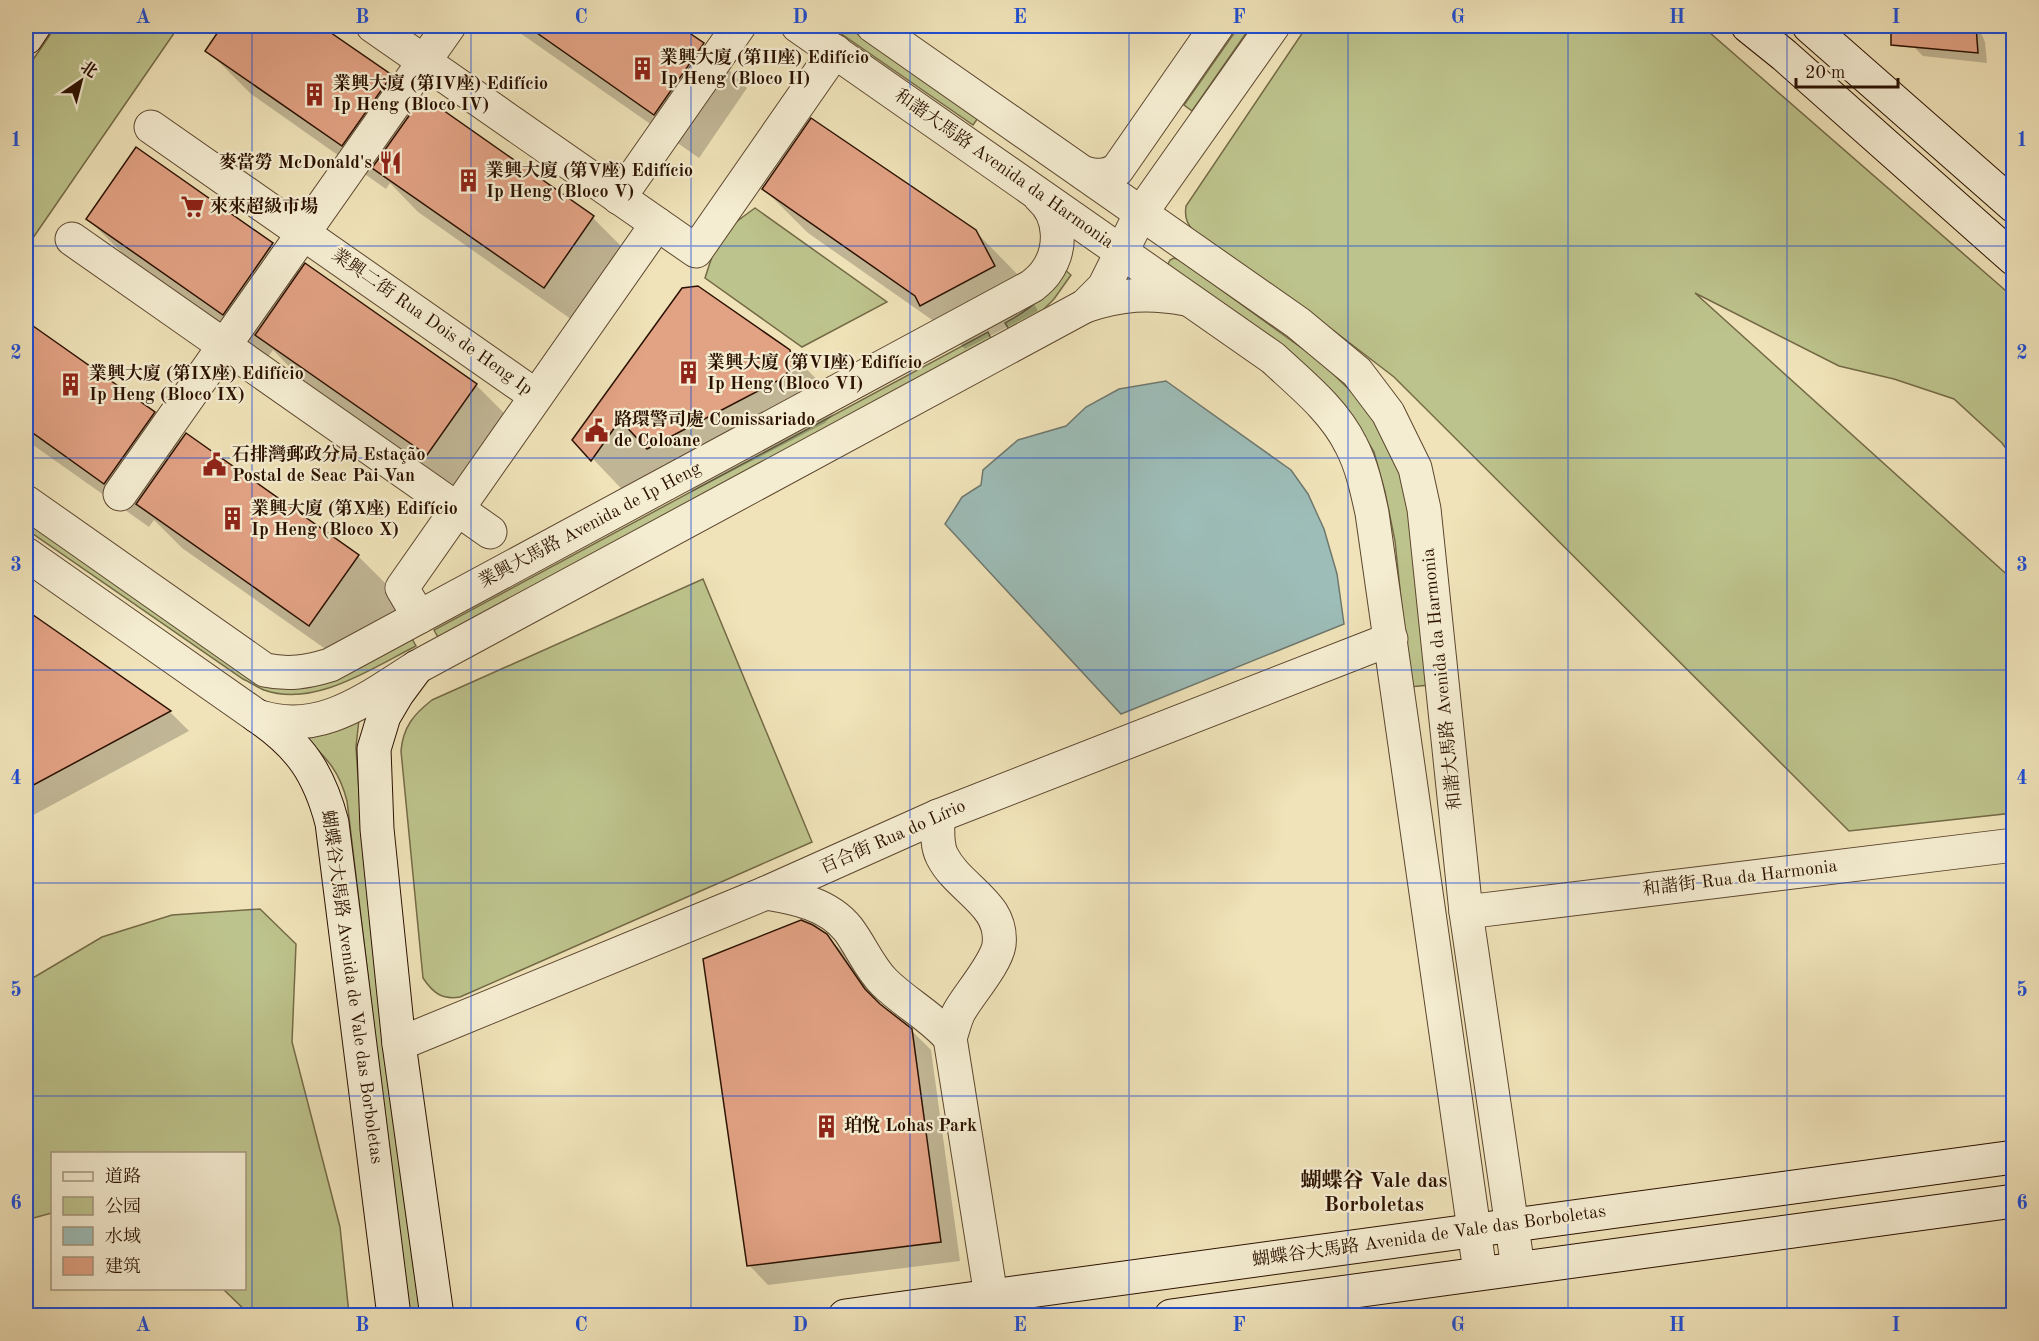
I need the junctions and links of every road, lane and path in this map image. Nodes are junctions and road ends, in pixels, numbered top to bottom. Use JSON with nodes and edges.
{"nodes":[{"id":1,"x":34,"y":26,"type":"edge"},
{"id":2,"x":373,"y":26,"type":"edge"},
{"id":3,"x":449,"y":26,"type":"edge"},
{"id":4,"x":740,"y":26,"type":"edge"},
{"id":5,"x":798,"y":26,"type":"edge"},
{"id":6,"x":873,"y":26,"type":"edge"},
{"id":7,"x":1217,"y":26,"type":"edge"},
{"id":8,"x":1273,"y":26,"type":"edge"},
{"id":9,"x":1748,"y":26,"type":"edge"},
{"id":10,"x":1810,"y":26,"type":"edge"},
{"id":11,"x":26,"y":38,"type":"edge"},
{"id":12,"x":835,"y":51,"type":"junction"},
{"id":13,"x":424,"y":61,"type":"junction"},
{"id":14,"x":151,"y":127,"type":"dead end"},
{"id":15,"x":1084,"y":173,"type":"junction"},
{"id":16,"x":1030,"y":188,"type":"junction"},
{"id":17,"x":619,"y":198,"type":"junction"},
{"id":18,"x":2013,"y":206,"type":"edge"},
{"id":19,"x":1141,"y":213,"type":"junction"},
{"id":20,"x":657,"y":224,"type":"junction"},
{"id":21,"x":303,"y":233,"type":"junction"},
{"id":22,"x":72,"y":239,"type":"dead end"},
{"id":23,"x":1121,"y":251,"type":"junction"},
{"id":24,"x":2013,"y":259,"type":"edge"},
{"id":25,"x":1188,"y":299,"type":"junction"},
{"id":26,"x":1085,"y":306,"type":"junction"},
{"id":27,"x":224,"y":346,"type":"junction"},
{"id":28,"x":536,"y":396,"type":"junction"},
{"id":29,"x":120,"y":494,"type":"dead end"},
{"id":30,"x":26,"y":502,"type":"edge"},
{"id":31,"x":457,"y":509,"type":"junction"},
{"id":32,"x":490,"y":532,"type":"dead end"},
{"id":33,"x":26,"y":554,"type":"edge"},
{"id":34,"x":419,"y":617,"type":"junction"},
{"id":35,"x":1391,"y":639,"type":"junction"},
{"id":36,"x":417,"y":667,"type":"junction"},
{"id":37,"x":257,"y":716,"type":"junction"},
{"id":38,"x":938,"y":816,"type":"junction"},
{"id":39,"x":2013,"y":845,"type":"edge"},
{"id":40,"x":766,"y":893,"type":"junction"},
{"id":41,"x":1466,"y":912,"type":"junction"},
{"id":42,"x":950,"y":1038,"type":"junction"},
{"id":43,"x":399,"y":1044,"type":"junction"},
{"id":44,"x":2013,"y":1157,"type":"edge"},
{"id":45,"x":2013,"y":1201,"type":"edge"},
{"id":46,"x":1512,"y":1225,"type":"junction"},
{"id":47,"x":1474,"y":1230,"type":"junction"},
{"id":48,"x":1518,"y":1268,"type":"junction"},
{"id":49,"x":1480,"y":1272,"type":"junction"},
{"id":50,"x":991,"y":1296,"type":"junction"},
{"id":51,"x":394,"y":1316,"type":"edge"},
{"id":52,"x":437,"y":1316,"type":"edge"},
{"id":53,"x":845,"y":1316,"type":"edge"},
{"id":54,"x":1172,"y":1316,"type":"edge"}],
"edges":[{"from":1,"to":11,"type":"street"},
{"from":2,"to":13,"type":"street"},
{"from":3,"to":13,"type":"street"},
{"from":4,"to":17,"type":"street"},
{"from":5,"to":12,"type":"street","name":"和諧大馬路 Avenida da Harmonia"},
{"from":6,"to":15,"type":"street","name":"和諧大馬路 Avenida da Harmonia"},
{"from":7,"to":15,"type":"street"},
{"from":8,"to":19,"type":"street","name":"和諧大馬路 Avenida da Harmonia"},
{"from":9,"to":24,"type":"street"},
{"from":10,"to":18,"type":"street"},
{"from":12,"to":16,"type":"street","name":"和諧大馬路 Avenida da Harmonia"},
{"from":12,"to":20,"type":"street"},
{"from":13,"to":17,"type":"street"},
{"from":13,"to":21,"type":"street"},
{"from":14,"to":21,"type":"street","name":"業興二街 Rua Dois de Heng Ip"},
{"from":15,"to":19,"type":"street","name":"和諧大馬路 Avenida da Harmonia"},
{"from":16,"to":23,"type":"street","name":"和諧大馬路 Avenida da Harmonia"},
{"from":16,"to":34,"type":"street","name":"業興大馬路 Avenida de Ip Heng"},
{"from":17,"to":20,"type":"street"},
{"from":19,"to":23,"type":"street","name":"和諧大馬路 Avenida da Harmonia"},
{"from":19,"to":41,"type":"street","name":"和諧大馬路 Avenida da Harmonia"},
{"from":20,"to":28,"type":"street","name":"業興二街 Rua Dois de Heng Ip"},
{"from":21,"to":27,"type":"street"},
{"from":21,"to":28,"type":"street","name":"業興二街 Rua Dois de Heng Ip"},
{"from":22,"to":27,"type":"street"},
{"from":23,"to":25,"type":"street","name":"和諧大馬路 Avenida da Harmonia"},
{"from":23,"to":26,"type":"street","name":"和諧大馬路 Avenida da Harmonia"},
{"from":25,"to":26,"type":"street"},
{"from":25,"to":35,"type":"street","name":"和諧大馬路 Avenida da Harmonia"},
{"from":26,"to":36,"type":"street","name":"和諧大馬路 Avenida da Harmonia"},
{"from":27,"to":29,"type":"street"},
{"from":27,"to":31,"type":"street"},
{"from":28,"to":31,"type":"street"},
{"from":30,"to":34,"type":"street","name":"業興大馬路 Avenida de Ip Heng"},
{"from":31,"to":32,"type":"street"},
{"from":31,"to":34,"type":"street"},
{"from":33,"to":37,"type":"street","name":"蝴蝶谷大馬路 Avenida de Vale das Borboletas"},
{"from":35,"to":38,"type":"street","name":"百合街 Rua do Lírio"},
{"from":35,"to":47,"type":"street","name":"和諧大馬路 Avenida da Harmonia"},
{"from":36,"to":37,"type":"street"},
{"from":36,"to":43,"type":"street"},
{"from":37,"to":51,"type":"street","name":"蝴蝶谷大馬路 Avenida de Vale das Borboletas"},
{"from":38,"to":40,"type":"street","name":"百合街 Rua do Lírio"},
{"from":38,"to":42,"type":"street"},
{"from":39,"to":41,"type":"street","name":"和諧街 Rua da Harmonia"},
{"from":40,"to":42,"type":"street"},
{"from":40,"to":43,"type":"street","name":"百合街 Rua do Lírio"},
{"from":41,"to":46,"type":"street","name":"和諧大馬路 Avenida da Harmonia"},
{"from":42,"to":50,"type":"street"},
{"from":43,"to":52,"type":"street"},
{"from":44,"to":46,"type":"street","name":"蝴蝶谷大馬路 Avenida de Vale das Borboletas"},
{"from":45,"to":48,"type":"street"},
{"from":46,"to":47,"type":"street","name":"蝴蝶谷大馬路 Avenida de Vale das Borboletas"},
{"from":46,"to":48,"type":"street","name":"和諧大馬路 Avenida da Harmonia"},
{"from":47,"to":49,"type":"street","name":"和諧大馬路 Avenida da Harmonia"},
{"from":47,"to":50,"type":"street","name":"蝴蝶谷大馬路 Avenida de Vale das Borboletas"},
{"from":48,"to":49,"type":"street"},
{"from":49,"to":54,"type":"street"},
{"from":50,"to":53,"type":"street","name":"蝴蝶谷大馬路 Avenida de Vale das Borboletas"}]}
